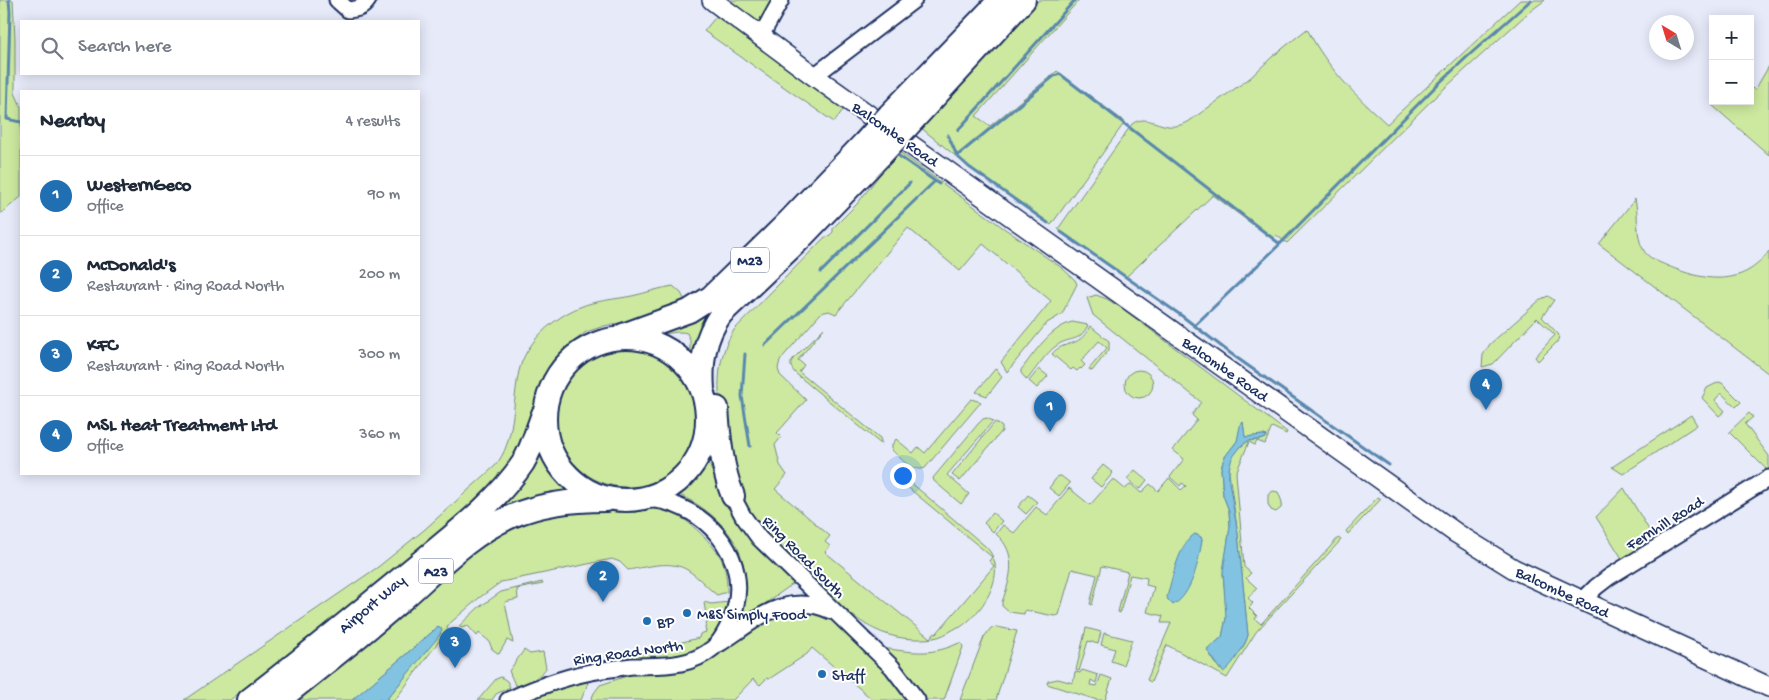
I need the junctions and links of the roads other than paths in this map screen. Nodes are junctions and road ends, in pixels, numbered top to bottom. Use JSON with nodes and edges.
{"nodes":[{"id":1,"x":337,"y":0,"type":"edge"},
{"id":2,"x":368,"y":0,"type":"edge"},
{"id":3,"x":712,"y":0,"type":"edge"},
{"id":4,"x":781,"y":0,"type":"edge"},
{"id":5,"x":914,"y":0,"type":"edge"},
{"id":6,"x":1000,"y":0,"type":"edge"},
{"id":7,"x":1024,"y":0,"type":"edge"},
{"id":8,"x":761,"y":36,"type":"junction"},
{"id":9,"x":814,"y":76,"type":"junction"},
{"id":10,"x":898,"y":121,"type":"junction"},
{"id":11,"x":873,"y":149,"type":"junction"},
{"id":12,"x":799,"y":240,"type":"junction"},
{"id":13,"x":610,"y":340,"type":"junction"},
{"id":14,"x":548,"y":399,"type":"junction"},
{"id":15,"x":704,"y":407,"type":"junction"},
{"id":16,"x":1769,"y":478,"type":"edge"},
{"id":17,"x":733,"y":496,"type":"junction"},
{"id":18,"x":626,"y":499,"type":"junction"},
{"id":19,"x":1582,"y":601,"type":"junction"},
{"id":20,"x":838,"y":614,"type":"junction"},
{"id":21,"x":714,"y":648,"type":"junction"},
{"id":22,"x":1769,"y":687,"type":"edge"},
{"id":23,"x":248,"y":700,"type":"edge"},
{"id":24,"x":279,"y":700,"type":"edge"},
{"id":25,"x":508,"y":700,"type":"edge"},
{"id":26,"x":917,"y":700,"type":"edge"}],
"edges":[{"from":1,"to":2,"type":"street"},
{"from":3,"to":8,"type":"main road","name":"Balcombe Road"},
{"from":4,"to":8,"type":"street"},
{"from":5,"to":9,"type":"street"},
{"from":6,"to":10,"type":"highway","number":"M23"},
{"from":7,"to":10,"type":"highway","number":"M23"},
{"from":8,"to":9,"type":"main road","name":"Balcombe Road"},
{"from":9,"to":19,"type":"main road","name":"Balcombe Road"},
{"from":10,"to":11,"type":"highway","number":"M23","bridge":true},
{"from":11,"to":12,"type":"highway","number":"M23"},
{"from":11,"to":13,"type":"highway","number":"M23"},
{"from":12,"to":15,"type":"highway","number":"M23"},
{"from":12,"to":17,"type":"highway","number":"M23"},
{"from":13,"to":14,"type":"highway"},
{"from":13,"to":15,"type":"highway"},
{"from":14,"to":18,"type":"highway"},
{"from":14,"to":23,"type":"highway","name":"Airport Way","number":"A23"},
{"from":15,"to":17,"type":"street","name":"Ring Road South"},
{"from":15,"to":18,"type":"highway"},
{"from":16,"to":19,"type":"street","name":"Fernhill Road"},
{"from":17,"to":20,"type":"street","name":"Ring Road South"},
{"from":18,"to":21,"type":"street"},
{"from":18,"to":24,"type":"highway","name":"Airport Way","number":"A23"},
{"from":19,"to":22,"type":"main road","name":"Balcombe Road"},
{"from":20,"to":21,"type":"street","name":"Ring Road North"},
{"from":20,"to":26,"type":"street","name":"Ring Road South"},
{"from":21,"to":25,"type":"street","name":"Ring Road North"}]}
